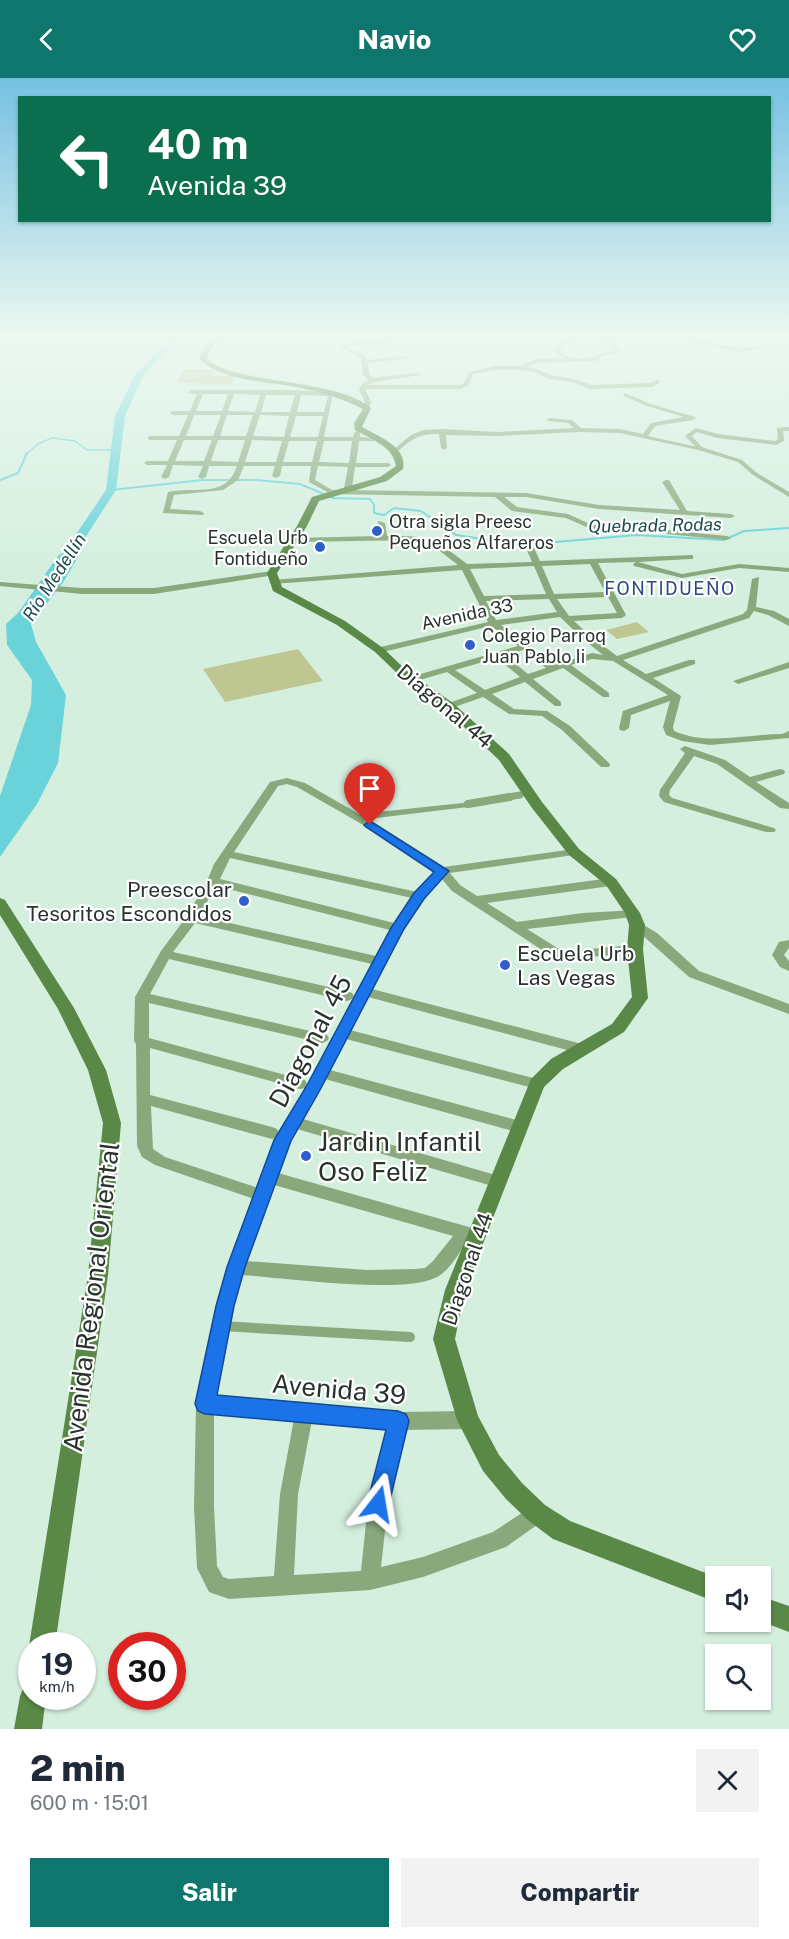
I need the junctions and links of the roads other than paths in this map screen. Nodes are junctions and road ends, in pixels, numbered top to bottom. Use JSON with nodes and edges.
{"nodes":[{"id":1,"x":293,"y":411,"type":"edge"},
{"id":2,"x":326,"y":411,"type":"edge"},
{"id":3,"x":365,"y":411,"type":"edge"},
{"id":4,"x":669,"y":411,"type":"edge"},
{"id":5,"x":173,"y":413,"type":"dead end"},
{"id":6,"x":192,"y":413,"type":"junction"},
{"id":7,"x":223,"y":413,"type":"junction"},
{"id":8,"x":257,"y":413,"type":"junction"},
{"id":9,"x":292,"y":414,"type":"junction"},
{"id":10,"x":325,"y":414,"type":"junction"},
{"id":11,"x":549,"y":420,"type":"dead end"},
{"id":12,"x":358,"y":428,"type":"junction"},
{"id":13,"x":789,"y":429,"type":"edge"},
{"id":14,"x":579,"y":430,"type":"junction"},
{"id":15,"x":779,"y":430,"type":"junction"},
{"id":16,"x":442,"y":431,"type":"junction"},
{"id":17,"x":789,"y":435,"type":"edge"},
{"id":18,"x":645,"y":436,"type":"junction"},
{"id":19,"x":150,"y":438,"type":"dead end"},
{"id":20,"x":181,"y":438,"type":"junction"},
{"id":21,"x":214,"y":438,"type":"junction"},
{"id":22,"x":248,"y":438,"type":"junction"},
{"id":23,"x":285,"y":439,"type":"junction"},
{"id":24,"x":319,"y":439,"type":"junction"},
{"id":25,"x":376,"y":439,"type":"junction"},
{"id":26,"x":356,"y":440,"type":"junction"},
{"id":27,"x":387,"y":446,"type":"junction"},
{"id":28,"x":444,"y":448,"type":"dead end"},
{"id":29,"x":699,"y":448,"type":"junction"},
{"id":30,"x":396,"y":450,"type":"junction"},
{"id":31,"x":147,"y":463,"type":"dead end"},
{"id":32,"x":171,"y":463,"type":"junction"},
{"id":33,"x":206,"y":464,"type":"junction"},
{"id":34,"x":241,"y":464,"type":"junction"},
{"id":35,"x":279,"y":464,"type":"junction"},
{"id":36,"x":314,"y":465,"type":"junction"},
{"id":37,"x":352,"y":465,"type":"junction"},
{"id":38,"x":388,"y":465,"type":"junction"},
{"id":39,"x":276,"y":476,"type":"dead end"},
{"id":40,"x":165,"y":477,"type":"dead end"},
{"id":41,"x":202,"y":477,"type":"dead end"},
{"id":42,"x":387,"y":479,"type":"junction"},
{"id":43,"x":666,"y":482,"type":"dead end"},
{"id":44,"x":348,"y":488,"type":"junction"},
{"id":45,"x":324,"y":495,"type":"junction"},
{"id":46,"x":497,"y":495,"type":"junction"},
{"id":47,"x":789,"y":495,"type":"edge"},
{"id":48,"x":203,"y":502,"type":"junction"},
{"id":49,"x":210,"y":513,"type":"dead end"},
{"id":50,"x":685,"y":513,"type":"junction"},
{"id":51,"x":731,"y":516,"type":"dead end"},
{"id":52,"x":381,"y":523,"type":"dead end"},
{"id":53,"x":383,"y":538,"type":"junction"},
{"id":54,"x":727,"y":538,"type":"dead end"},
{"id":55,"x":294,"y":540,"type":"junction"},
{"id":56,"x":530,"y":548,"type":"dead end"},
{"id":57,"x":690,"y":557,"type":"dead end"},
{"id":58,"x":614,"y":560,"type":"junction"},
{"id":59,"x":593,"y":561,"type":"junction"},
{"id":60,"x":538,"y":564,"type":"junction"},
{"id":61,"x":465,"y":567,"type":"junction"},
{"id":62,"x":789,"y":570,"type":"edge"},
{"id":63,"x":272,"y":578,"type":"junction"},
{"id":64,"x":756,"y":579,"type":"dead end"},
{"id":65,"x":0,"y":584,"type":"edge"},
{"id":66,"x":611,"y":594,"type":"junction"},
{"id":67,"x":553,"y":597,"type":"junction"},
{"id":68,"x":482,"y":599,"type":"junction"},
{"id":69,"x":751,"y":608,"type":"junction"},
{"id":70,"x":565,"y":617,"type":"junction"},
{"id":71,"x":493,"y":623,"type":"junction"},
{"id":72,"x":789,"y":623,"type":"edge"},
{"id":73,"x":525,"y":647,"type":"junction"},
{"id":74,"x":379,"y":650,"type":"junction"},
{"id":75,"x":498,"y":654,"type":"junction"},
{"id":76,"x":617,"y":659,"type":"junction"},
{"id":77,"x":692,"y":662,"type":"dead end"},
{"id":78,"x":563,"y":664,"type":"junction"},
{"id":79,"x":789,"y":665,"type":"edge"},
{"id":80,"x":552,"y":668,"type":"junction"},
{"id":81,"x":448,"y":669,"type":"junction"},
{"id":82,"x":646,"y":677,"type":"junction"},
{"id":83,"x":412,"y":679,"type":"junction"},
{"id":84,"x":526,"y":679,"type":"junction"},
{"id":85,"x":738,"y":681,"type":"dead end"},
{"id":86,"x":485,"y":694,"type":"junction"},
{"id":87,"x":606,"y":695,"type":"dead end"},
{"id":88,"x":676,"y":696,"type":"junction"},
{"id":89,"x":558,"y":704,"type":"dead end"},
{"id":90,"x":449,"y":706,"type":"junction"},
{"id":91,"x":624,"y":728,"type":"dead end"},
{"id":92,"x":787,"y":737,"type":"edge"},
{"id":93,"x":678,"y":738,"type":"junction"},
{"id":94,"x":691,"y":752,"type":"junction"},
{"id":95,"x":605,"y":765,"type":"dead end"},
{"id":96,"x":780,"y":772,"type":"dead end"},
{"id":97,"x":748,"y":781,"type":"junction"},
{"id":98,"x":520,"y":795,"type":"dead end"},
{"id":99,"x":468,"y":804,"type":"joint"},
{"id":100,"x":786,"y":806,"type":"edge"},
{"id":101,"x":358,"y":817,"type":"junction"},
{"id":102,"x":770,"y":830,"type":"dead end"},
{"id":103,"x":573,"y":852,"type":"junction"},
{"id":104,"x":227,"y":854,"type":"junction"},
{"id":105,"x":442,"y":871,"type":"junction"},
{"id":106,"x":213,"y":881,"type":"junction"},
{"id":107,"x":611,"y":882,"type":"junction"},
{"id":108,"x":419,"y":896,"type":"junction"},
{"id":109,"x":478,"y":900,"type":"junction"},
{"id":110,"x":0,"y":903,"type":"edge"},
{"id":111,"x":192,"y":918,"type":"junction"},
{"id":112,"x":634,"y":919,"type":"junction"},
{"id":113,"x":517,"y":926,"type":"junction"},
{"id":114,"x":398,"y":928,"type":"junction"},
{"id":115,"x":789,"y":944,"type":"edge"},
{"id":116,"x":636,"y":950,"type":"junction"},
{"id":117,"x":165,"y":954,"type":"junction"},
{"id":118,"x":379,"y":961,"type":"junction"},
{"id":119,"x":786,"y":965,"type":"edge"},
{"id":120,"x":364,"y":991,"type":"junction"},
{"id":121,"x":347,"y":996,"type":"dead end"},
{"id":122,"x":142,"y":997,"type":"junction"},
{"id":123,"x":789,"y":1009,"type":"edge"},
{"id":124,"x":342,"y":1033,"type":"junction"},
{"id":125,"x":322,"y":1038,"type":"dead end"},
{"id":126,"x":141,"y":1041,"type":"junction"},
{"id":127,"x":582,"y":1049,"type":"junction"},
{"id":128,"x":321,"y":1073,"type":"junction"},
{"id":129,"x":300,"y":1084,"type":"dead end"},
{"id":130,"x":537,"y":1084,"type":"junction"},
{"id":131,"x":143,"y":1098,"type":"junction"},
{"id":132,"x":294,"y":1122,"type":"junction"},
{"id":133,"x":520,"y":1127,"type":"junction"},
{"id":134,"x":272,"y":1133,"type":"dead end"},
{"id":135,"x":269,"y":1177,"type":"junction"},
{"id":136,"x":499,"y":1182,"type":"junction"},
{"id":137,"x":261,"y":1195,"type":"junction"},
{"id":138,"x":471,"y":1234,"type":"junction"},
{"id":139,"x":236,"y":1267,"type":"junction"},
{"id":140,"x":221,"y":1326,"type":"junction"},
{"id":141,"x":410,"y":1337,"type":"dead end"},
{"id":142,"x":205,"y":1404,"type":"junction"},
{"id":143,"x":304,"y":1411,"type":"junction"},
{"id":144,"x":468,"y":1420,"type":"junction"},
{"id":145,"x":398,"y":1421,"type":"junction"},
{"id":146,"x":537,"y":1513,"type":"junction"},
{"id":147,"x":370,"y":1580,"type":"junction"},
{"id":148,"x":283,"y":1585,"type":"junction"},
{"id":149,"x":705,"y":1586,"type":"edge"},
{"id":150,"x":771,"y":1612,"type":"edge"},
{"id":151,"x":789,"y":1619,"type":"edge"},
{"id":152,"x":44,"y":1632,"type":"edge"},
{"id":153,"x":31,"y":1710,"type":"edge"},
{"id":154,"x":28,"y":1729,"type":"edge"}],
"edges":[{"from":1,"to":9,"type":"street"},
{"from":2,"to":10,"type":"street"},
{"from":3,"to":12,"type":"main road"},
{"from":4,"to":18,"type":"street"},
{"from":5,"to":6,"type":"street"},
{"from":6,"to":7,"type":"street"},
{"from":6,"to":20,"type":"street"},
{"from":7,"to":8,"type":"street"},
{"from":7,"to":21,"type":"street"},
{"from":8,"to":9,"type":"street"},
{"from":8,"to":22,"type":"street"},
{"from":9,"to":10,"type":"street"},
{"from":9,"to":23,"type":"street"},
{"from":10,"to":24,"type":"street"},
{"from":11,"to":14,"type":"street"},
{"from":12,"to":25,"type":"main road"},
{"from":12,"to":26,"type":"street"},
{"from":13,"to":15,"type":"street"},
{"from":14,"to":16,"type":"street"},
{"from":14,"to":18,"type":"street"},
{"from":15,"to":17,"type":"street"},
{"from":15,"to":29,"type":"street"},
{"from":16,"to":28,"type":"street"},
{"from":16,"to":30,"type":"street"},
{"from":18,"to":29,"type":"street"},
{"from":19,"to":20,"type":"street"},
{"from":20,"to":21,"type":"street"},
{"from":20,"to":32,"type":"street"},
{"from":21,"to":22,"type":"street"},
{"from":21,"to":33,"type":"street"},
{"from":22,"to":23,"type":"street"},
{"from":22,"to":34,"type":"street"},
{"from":23,"to":24,"type":"street"},
{"from":23,"to":35,"type":"street"},
{"from":24,"to":26,"type":"street"},
{"from":24,"to":36,"type":"street"},
{"from":25,"to":26,"type":"street"},
{"from":25,"to":27,"type":"main road"},
{"from":26,"to":37,"type":"street"},
{"from":27,"to":30,"type":"main road"},
{"from":27,"to":38,"type":"street"},
{"from":29,"to":47,"type":"street"},
{"from":30,"to":42,"type":"main road"},
{"from":31,"to":32,"type":"street"},
{"from":32,"to":33,"type":"street"},
{"from":32,"to":40,"type":"street"},
{"from":33,"to":34,"type":"street"},
{"from":33,"to":41,"type":"street"},
{"from":34,"to":35,"type":"street"},
{"from":34,"to":48,"type":"street"},
{"from":35,"to":36,"type":"street"},
{"from":35,"to":39,"type":"street"},
{"from":36,"to":37,"type":"street"},
{"from":36,"to":45,"type":"street"},
{"from":37,"to":38,"type":"street"},
{"from":37,"to":44,"type":"street"},
{"from":38,"to":42,"type":"street"},
{"from":42,"to":44,"type":"main road"},
{"from":43,"to":50,"type":"street"},
{"from":44,"to":45,"type":"main road"},
{"from":45,"to":46,"type":"street"},
{"from":45,"to":55,"type":"main road"},
{"from":46,"to":50,"type":"street"},
{"from":46,"to":54,"type":"street"},
{"from":48,"to":48,"type":"street"},
{"from":48,"to":49,"type":"street"},
{"from":50,"to":51,"type":"street"},
{"from":52,"to":53,"type":"street"},
{"from":53,"to":55,"type":"street"},
{"from":53,"to":61,"type":"street"},
{"from":55,"to":63,"type":"main road"},
{"from":56,"to":60,"type":"street"},
{"from":57,"to":58,"type":"street"},
{"from":58,"to":59,"type":"street"},
{"from":58,"to":62,"type":"street"},
{"from":59,"to":60,"type":"street"},
{"from":59,"to":66,"type":"street"},
{"from":60,"to":61,"type":"street"},
{"from":60,"to":67,"type":"street"},
{"from":61,"to":63,"type":"street"},
{"from":61,"to":68,"type":"street"},
{"from":63,"to":65,"type":"street"},
{"from":63,"to":74,"type":"main road","name":"Diagonal 44"},
{"from":64,"to":69,"type":"street"},
{"from":66,"to":67,"type":"street"},
{"from":66,"to":70,"type":"street","name":"Avenida 33"},
{"from":67,"to":68,"type":"street"},
{"from":67,"to":70,"type":"street"},
{"from":68,"to":71,"type":"street"},
{"from":69,"to":72,"type":"street"},
{"from":69,"to":76,"type":"street"},
{"from":70,"to":71,"type":"street","name":"Avenida 33"},
{"from":70,"to":76,"type":"street"},
{"from":71,"to":73,"type":"street"},
{"from":71,"to":74,"type":"street","name":"Avenida 33"},
{"from":73,"to":75,"type":"street"},
{"from":73,"to":80,"type":"street"},
{"from":74,"to":83,"type":"main road","name":"Diagonal 44"},
{"from":75,"to":81,"type":"street"},
{"from":75,"to":84,"type":"street"},
{"from":76,"to":78,"type":"street"},
{"from":76,"to":82,"type":"street"},
{"from":77,"to":82,"type":"street"},
{"from":78,"to":80,"type":"street"},
{"from":78,"to":87,"type":"street"},
{"from":79,"to":85,"type":"street"},
{"from":80,"to":84,"type":"street"},
{"from":81,"to":83,"type":"street"},
{"from":81,"to":86,"type":"street"},
{"from":82,"to":88,"type":"street"},
{"from":83,"to":90,"type":"main road","name":"Diagonal 44"},
{"from":84,"to":86,"type":"street"},
{"from":84,"to":89,"type":"street"},
{"from":86,"to":90,"type":"street"},
{"from":86,"to":95,"type":"street"},
{"from":88,"to":91,"type":"street"},
{"from":88,"to":93,"type":"street"},
{"from":90,"to":103,"type":"main road","name":"Diagonal 44"},
{"from":92,"to":93,"type":"street"},
{"from":93,"to":94,"type":"street"},
{"from":94,"to":97,"type":"street"},
{"from":94,"to":102,"type":"street"},
{"from":96,"to":97,"type":"street"},
{"from":97,"to":100,"type":"street"},
{"from":98,"to":99,"type":"street"},
{"from":99,"to":101,"type":"street"},
{"from":101,"to":104,"type":"street"},
{"from":101,"to":105,"type":"street"},
{"from":103,"to":105,"type":"street"},
{"from":103,"to":107,"type":"main road","name":"Diagonal 44"},
{"from":104,"to":106,"type":"street"},
{"from":104,"to":108,"type":"street"},
{"from":105,"to":108,"type":"street","name":"Diagonal 45"},
{"from":105,"to":109,"type":"street"},
{"from":106,"to":111,"type":"street"},
{"from":106,"to":114,"type":"street"},
{"from":107,"to":109,"type":"street"},
{"from":107,"to":112,"type":"main road","name":"Diagonal 44"},
{"from":108,"to":114,"type":"street","name":"Diagonal 45"},
{"from":109,"to":113,"type":"street"},
{"from":110,"to":152,"type":"main road","name":"Avenida Regional Oriental"},
{"from":111,"to":117,"type":"street"},
{"from":111,"to":118,"type":"street"},
{"from":112,"to":113,"type":"street"},
{"from":112,"to":116,"type":"main road","name":"Diagonal 44"},
{"from":112,"to":123,"type":"street"},
{"from":113,"to":116,"type":"street"},
{"from":114,"to":118,"type":"street","name":"Diagonal 45"},
{"from":115,"to":119,"type":"street"},
{"from":116,"to":127,"type":"main road","name":"Diagonal 44"},
{"from":117,"to":121,"type":"street"},
{"from":117,"to":122,"type":"street"},
{"from":118,"to":120,"type":"street","name":"Diagonal 45"},
{"from":120,"to":124,"type":"street","name":"Diagonal 45"},
{"from":120,"to":127,"type":"street"},
{"from":122,"to":125,"type":"street"},
{"from":122,"to":126,"type":"street"},
{"from":124,"to":128,"type":"street","name":"Diagonal 45"},
{"from":124,"to":130,"type":"street"},
{"from":126,"to":129,"type":"street"},
{"from":126,"to":131,"type":"street"},
{"from":127,"to":130,"type":"main road","name":"Diagonal 44"},
{"from":128,"to":132,"type":"street","name":"Diagonal 45"},
{"from":128,"to":133,"type":"street"},
{"from":130,"to":133,"type":"main road","name":"Diagonal 44"},
{"from":131,"to":134,"type":"street"},
{"from":131,"to":137,"type":"street"},
{"from":132,"to":135,"type":"street","name":"Diagonal 45"},
{"from":132,"to":136,"type":"street"},
{"from":133,"to":136,"type":"main road","name":"Diagonal 44"},
{"from":135,"to":137,"type":"street","name":"Diagonal 45"},
{"from":135,"to":138,"type":"street"},
{"from":136,"to":138,"type":"main road","name":"Diagonal 44"},
{"from":137,"to":139,"type":"street","name":"Diagonal 45"},
{"from":138,"to":139,"type":"street"},
{"from":138,"to":144,"type":"main road","name":"Diagonal 44"},
{"from":139,"to":140,"type":"street","name":"Diagonal 45"},
{"from":140,"to":141,"type":"street"},
{"from":140,"to":142,"type":"street","name":"Diagonal 45"},
{"from":142,"to":143,"type":"street","name":"Avenida 39"},
{"from":142,"to":148,"type":"street","name":"Diagonal 45"},
{"from":143,"to":145,"type":"street","name":"Avenida 39"},
{"from":143,"to":148,"type":"street"},
{"from":144,"to":145,"type":"street","name":"Avenida 39"},
{"from":144,"to":146,"type":"main road","name":"Diagonal 44"},
{"from":145,"to":147,"type":"street"},
{"from":146,"to":147,"type":"street"},
{"from":146,"to":149,"type":"main road","name":"Diagonal 44"},
{"from":147,"to":148,"type":"street"},
{"from":150,"to":151,"type":"main road"},
{"from":153,"to":154,"type":"main road"}]}
